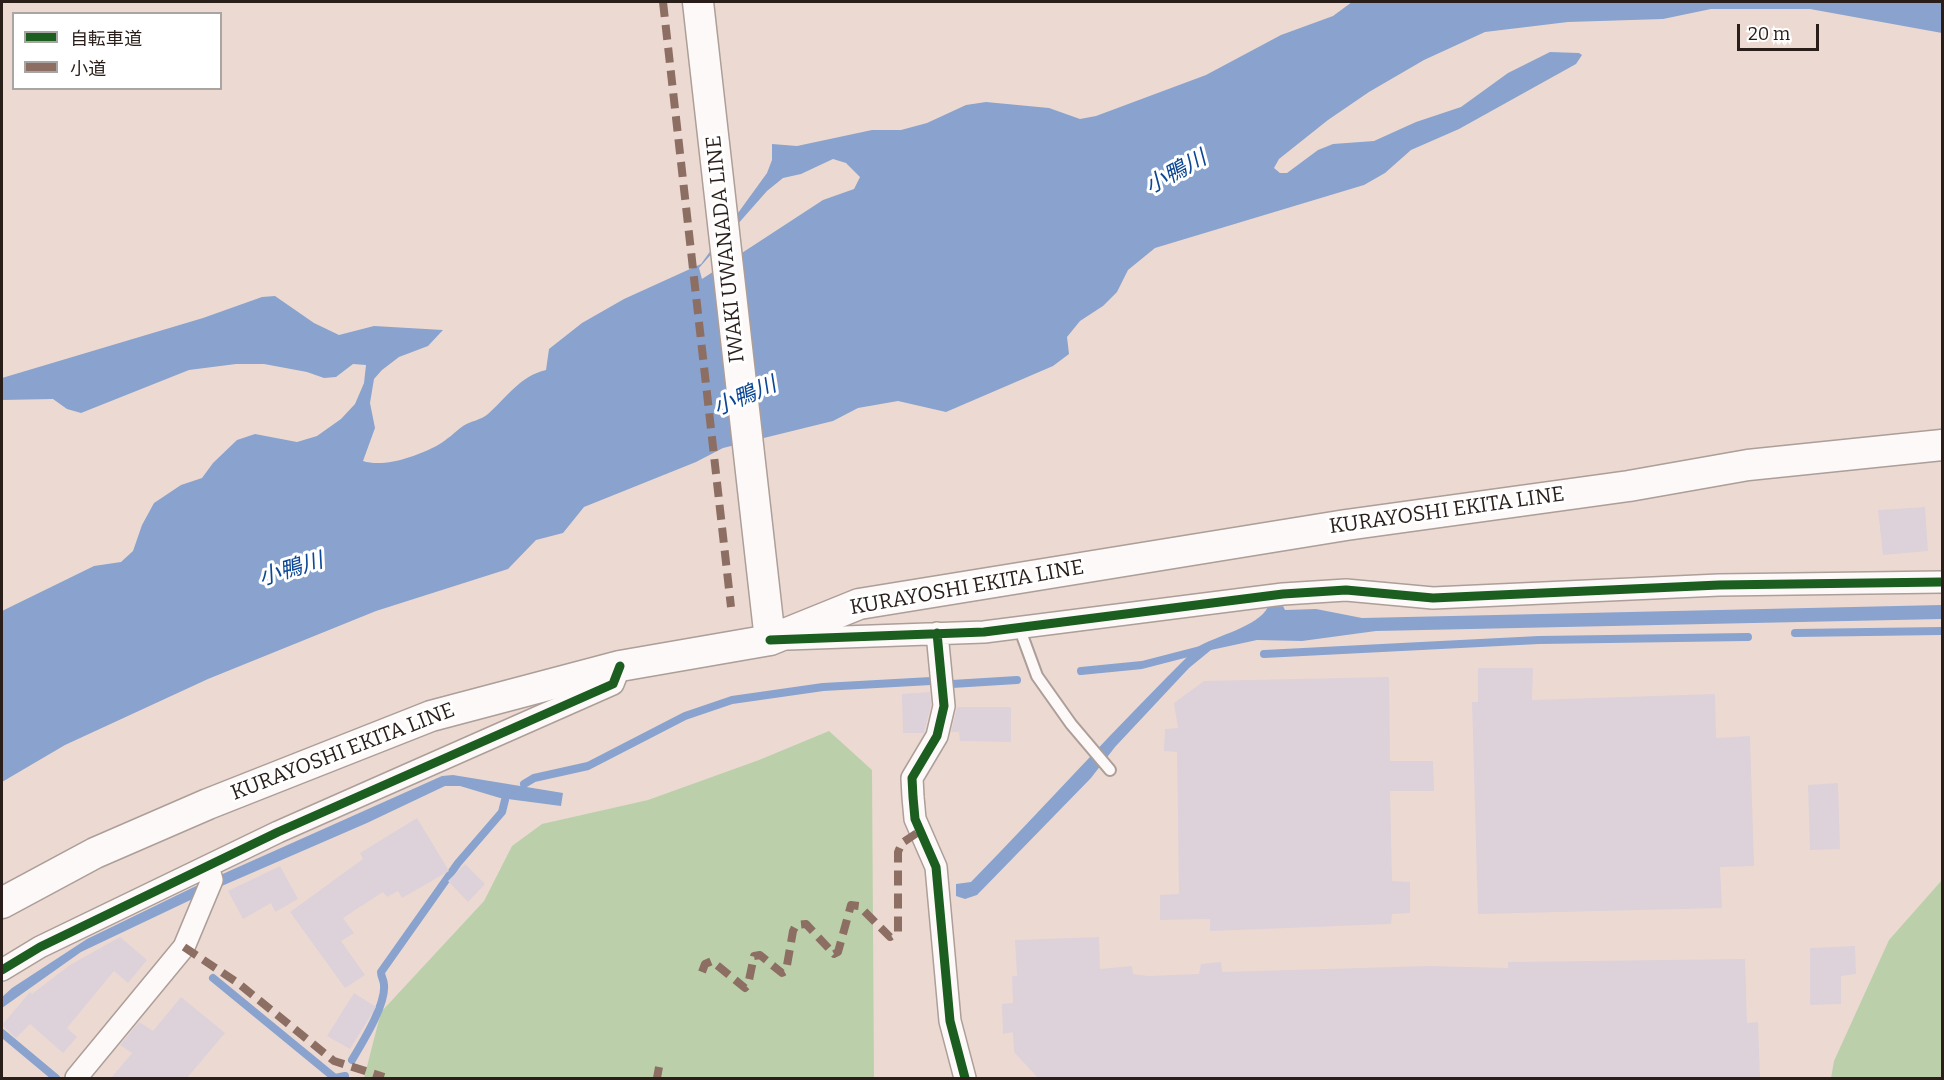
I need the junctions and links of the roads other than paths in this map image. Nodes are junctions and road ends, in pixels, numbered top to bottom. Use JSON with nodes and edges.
{"nodes":[{"id":1,"x":698,"y":2,"type":"edge"},
{"id":2,"x":1942,"y":445,"type":"edge"},
{"id":3,"x":1942,"y":582,"type":"edge"},
{"id":4,"x":1019,"y":627,"type":"junction"},
{"id":5,"x":937,"y":633,"type":"junction"},
{"id":6,"x":770,"y":639,"type":"junction"},
{"id":7,"x":620,"y":666,"type":"junction"},
{"id":8,"x":1110,"y":770,"type":"dead end"},
{"id":9,"x":208,"y":866,"type":"junction"},
{"id":10,"x":2,"y":903,"type":"edge"},
{"id":11,"x":2,"y":970,"type":"edge"},
{"id":12,"x":76,"y":1078,"type":"edge"},
{"id":13,"x":965,"y":1078,"type":"edge"}],
"edges":[{"from":1,"to":6,"type":"main road","name":"IWAKI UWANADA LINE"},
{"from":2,"to":6,"type":"main road","name":"KURAYOSHI EKITA LINE"},
{"from":3,"to":4,"type":"street"},
{"from":4,"to":5,"type":"street"},
{"from":4,"to":8,"type":"lane"},
{"from":5,"to":6,"type":"street"},
{"from":5,"to":13,"type":"street"},
{"from":6,"to":7,"type":"main road","name":"KURAYOSHI EKITA LINE"},
{"from":7,"to":9,"type":"street"},
{"from":7,"to":10,"type":"main road","name":"KURAYOSHI EKITA LINE"},
{"from":9,"to":11,"type":"street"},
{"from":9,"to":12,"type":"street"}]}
